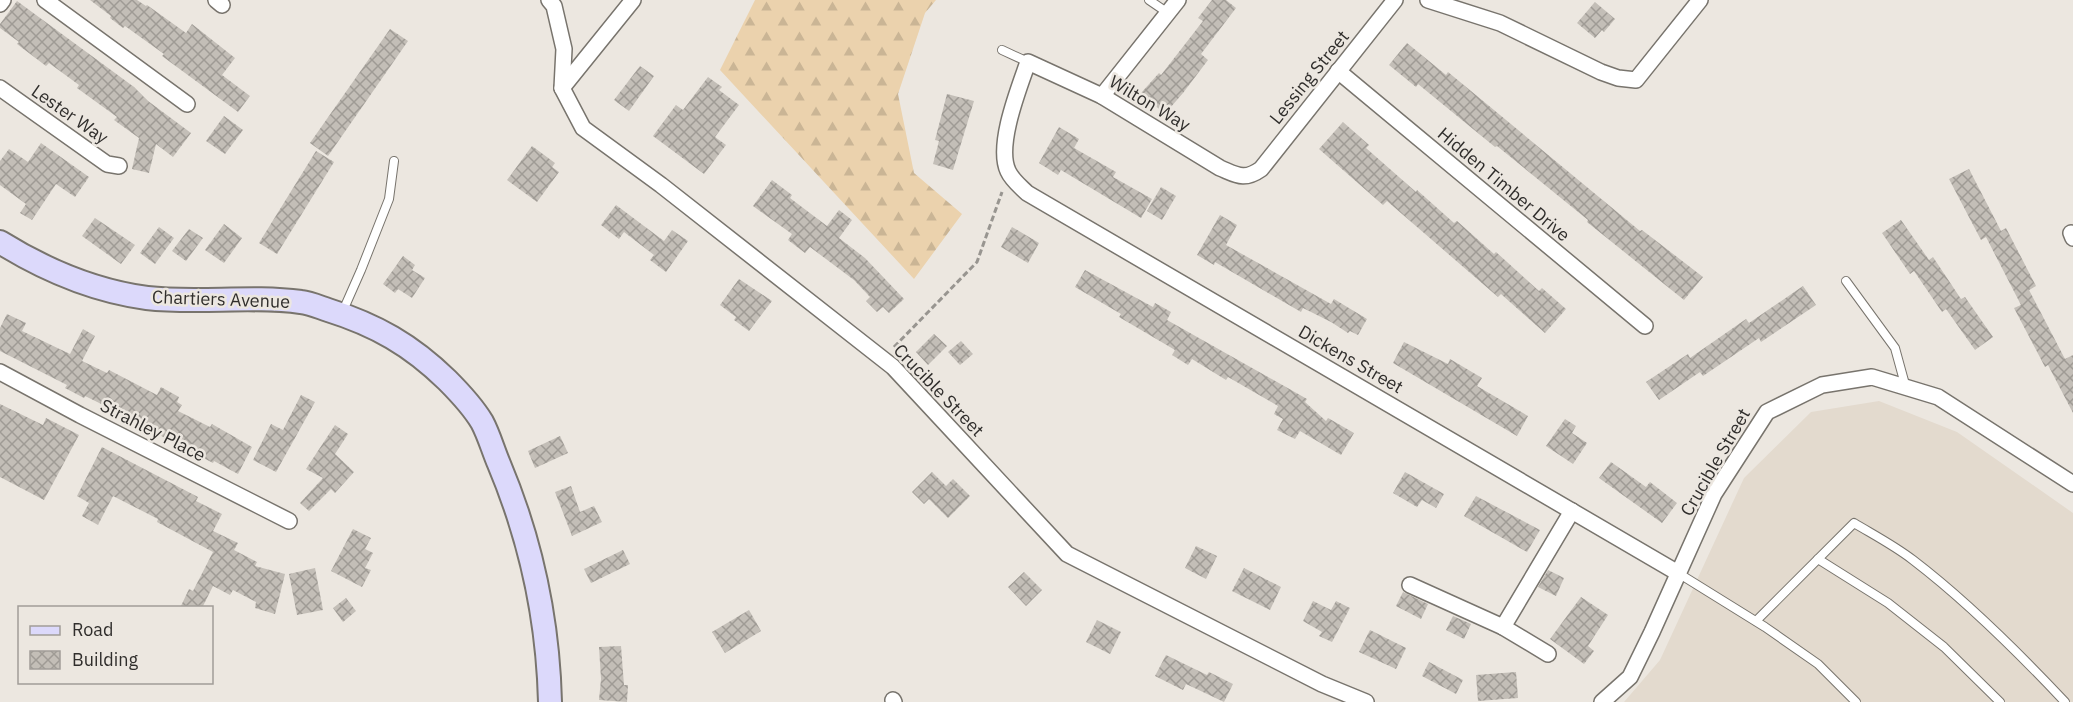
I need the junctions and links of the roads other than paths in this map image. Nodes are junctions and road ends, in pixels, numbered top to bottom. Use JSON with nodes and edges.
{"nodes":[{"id":1,"x":3,"y":0,"type":"edge"},
{"id":2,"x":45,"y":0,"type":"edge"},
{"id":3,"x":549,"y":0,"type":"edge"},
{"id":4,"x":633,"y":0,"type":"edge"},
{"id":5,"x":1149,"y":0,"type":"edge"},
{"id":6,"x":1178,"y":0,"type":"edge"},
{"id":7,"x":1395,"y":0,"type":"edge"},
{"id":8,"x":1428,"y":0,"type":"edge"},
{"id":9,"x":1700,"y":0,"type":"edge"},
{"id":10,"x":0,"y":4,"type":"edge"},
{"id":11,"x":1168,"y":13,"type":"junction"},
{"id":12,"x":1002,"y":50,"type":"dead end"},
{"id":13,"x":1028,"y":62,"type":"junction"},
{"id":14,"x":1338,"y":71,"type":"junction"},
{"id":15,"x":0,"y":88,"type":"edge"},
{"id":16,"x":562,"y":88,"type":"junction"},
{"id":17,"x":1102,"y":96,"type":"junction"},
{"id":18,"x":187,"y":104,"type":"dead end"},
{"id":19,"x":394,"y":161,"type":"dead end"},
{"id":20,"x":119,"y":166,"type":"dead end"},
{"id":21,"x":1251,"y":176,"type":"joint"},
{"id":22,"x":0,"y":242,"type":"edge"},
{"id":23,"x":1846,"y":280,"type":"dead end"},
{"id":24,"x":342,"y":314,"type":"junction"},
{"id":25,"x":1645,"y":326,"type":"dead end"},
{"id":26,"x":0,"y":372,"type":"edge"},
{"id":27,"x":1906,"y":387,"type":"junction"},
{"id":28,"x":2073,"y":484,"type":"edge"},
{"id":29,"x":1572,"y":511,"type":"junction"},
{"id":30,"x":289,"y":521,"type":"dead end"},
{"id":31,"x":1818,"y":559,"type":"junction"},
{"id":32,"x":1678,"y":573,"type":"junction"},
{"id":33,"x":1410,"y":585,"type":"dead end"},
{"id":34,"x":1756,"y":621,"type":"junction"},
{"id":35,"x":1503,"y":627,"type":"junction"},
{"id":36,"x":1548,"y":654,"type":"dead end"},
{"id":37,"x":550,"y":702,"type":"edge"},
{"id":38,"x":1366,"y":702,"type":"edge"},
{"id":39,"x":1602,"y":702,"type":"edge"},
{"id":40,"x":1856,"y":702,"type":"edge"},
{"id":41,"x":2000,"y":702,"type":"edge"},
{"id":42,"x":2065,"y":702,"type":"edge"}],
"edges":[{"from":1,"to":10,"type":"street"},
{"from":2,"to":18,"type":"street"},
{"from":3,"to":16,"type":"street"},
{"from":4,"to":16,"type":"street"},
{"from":5,"to":11,"type":"lane"},
{"from":6,"to":11,"type":"street"},
{"from":7,"to":14,"type":"street","name":"Lessing Street"},
{"from":8,"to":9,"type":"street"},
{"from":11,"to":17,"type":"street"},
{"from":12,"to":13,"type":"lane"},
{"from":13,"to":17,"type":"street","name":"Wilton Way"},
{"from":13,"to":29,"type":"street","name":"Dickens Street"},
{"from":14,"to":21,"type":"street","name":"Lessing Street"},
{"from":14,"to":25,"type":"street","name":"Hidden Timber Drive"},
{"from":15,"to":20,"type":"street","name":"Lester Way"},
{"from":16,"to":38,"type":"street","name":"Crucible Street"},
{"from":17,"to":21,"type":"street","name":"Wilton Way"},
{"from":19,"to":24,"type":"lane"},
{"from":22,"to":24,"type":"street","name":"Chartiers Avenue"},
{"from":23,"to":27,"type":"lane"},
{"from":24,"to":37,"type":"street","name":"Chartiers Avenue"},
{"from":26,"to":30,"type":"street","name":"Strahley Place"},
{"from":27,"to":28,"type":"street","name":"Crucible Street"},
{"from":27,"to":32,"type":"street","name":"Crucible Street"},
{"from":29,"to":32,"type":"street","name":"Dickens Street"},
{"from":29,"to":35,"type":"street"},
{"from":31,"to":34,"type":"lane"},
{"from":31,"to":41,"type":"lane"},
{"from":31,"to":42,"type":"lane"},
{"from":32,"to":34,"type":"lane"},
{"from":32,"to":39,"type":"street","name":"Crucible Street"},
{"from":33,"to":35,"type":"street"},
{"from":34,"to":40,"type":"lane"},
{"from":35,"to":36,"type":"street"}]}
